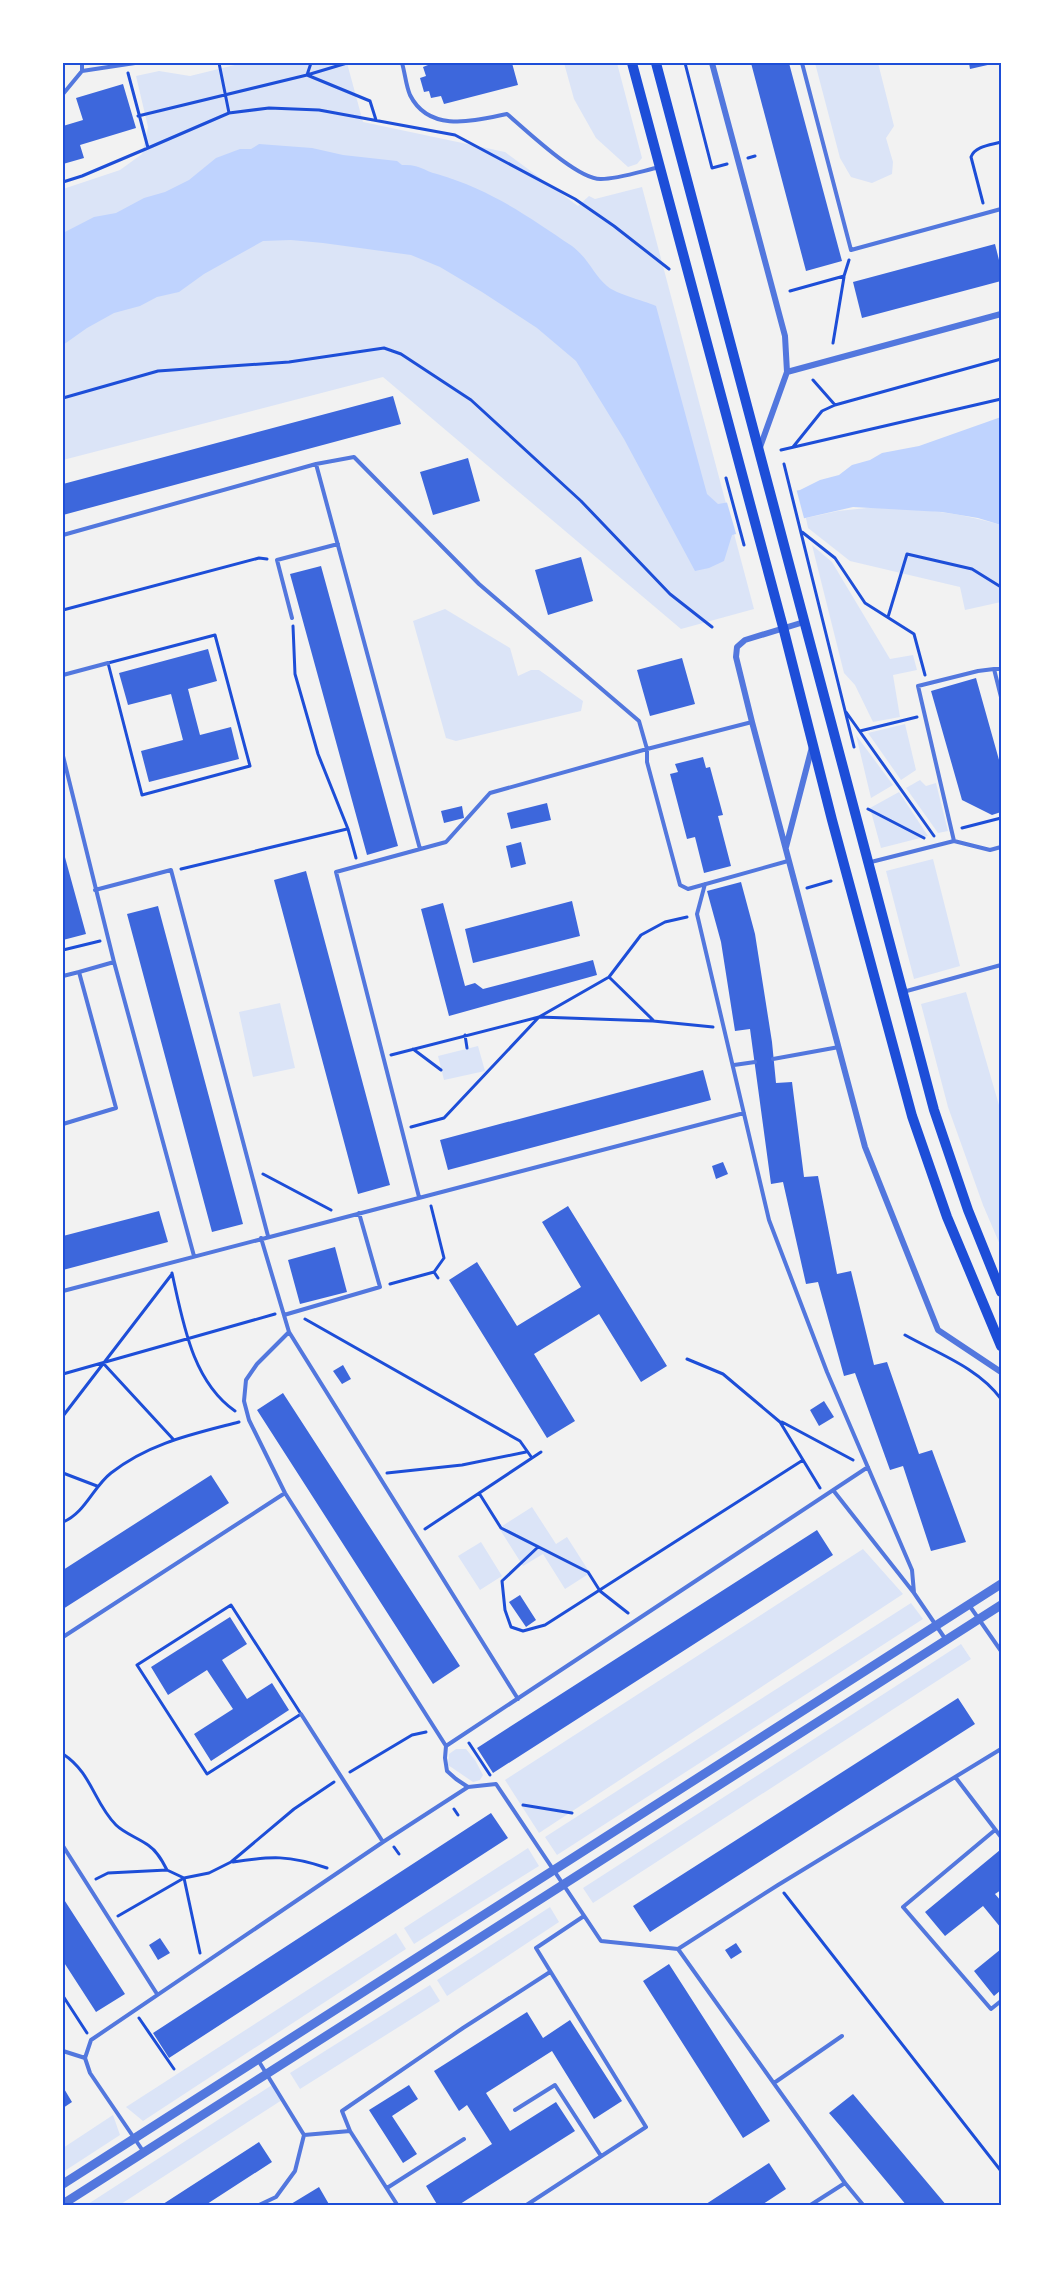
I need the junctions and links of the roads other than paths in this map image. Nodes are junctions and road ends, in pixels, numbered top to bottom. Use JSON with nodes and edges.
{"nodes":[{"id":1,"x":82,"y":63,"type":"edge"},
{"id":2,"x":135,"y":63,"type":"edge"},
{"id":3,"x":402,"y":63,"type":"edge"},
{"id":4,"x":632,"y":63,"type":"edge"},
{"id":5,"x":656,"y":63,"type":"edge"},
{"id":6,"x":712,"y":63,"type":"edge"},
{"id":7,"x":802,"y":63,"type":"edge"},
{"id":8,"x":82,"y":71,"type":"junction"},
{"id":9,"x":63,"y":94,"type":"edge"},
{"id":10,"x":660,"y":167,"type":"junction"},
{"id":11,"x":1001,"y":171,"type":"edge"},
{"id":12,"x":1001,"y":177,"type":"edge"},
{"id":13,"x":1001,"y":209,"type":"edge"},
{"id":14,"x":1001,"y":314,"type":"edge"},
{"id":15,"x":787,"y":372,"type":"junction"},
{"id":16,"x":759,"y":452,"type":"junction"},
{"id":17,"x":316,"y":464,"type":"junction"},
{"id":18,"x":63,"y":535,"type":"edge"},
{"id":19,"x":338,"y":544,"type":"junction"},
{"id":20,"x":292,"y":618,"type":"road end"},
{"id":21,"x":804,"y":622,"type":"junction"},
{"id":22,"x":783,"y":627,"type":"junction"},
{"id":23,"x":108,"y":663,"type":"road end"},
{"id":24,"x":994,"y":669,"type":"junction"},
{"id":25,"x":1001,"y":669,"type":"edge"},
{"id":26,"x":63,"y":675,"type":"edge"},
{"id":27,"x":1001,"y":697,"type":"edge"},
{"id":28,"x":752,"y":722,"type":"junction"},
{"id":29,"x":813,"y":745,"type":"junction"},
{"id":30,"x":647,"y":749,"type":"junction"},
{"id":31,"x":63,"y":756,"type":"edge"},
{"id":32,"x":954,"y":841,"type":"junction"},
{"id":33,"x":1001,"y":847,"type":"edge"},
{"id":34,"x":786,"y":848,"type":"junction"},
{"id":35,"x":420,"y":849,"type":"junction"},
{"id":36,"x":789,"y":861,"type":"junction"},
{"id":37,"x":868,"y":863,"type":"junction"},
{"id":38,"x":705,"y":884,"type":"junction"},
{"id":39,"x":95,"y":890,"type":"junction"},
{"id":40,"x":114,"y":962,"type":"junction"},
{"id":41,"x":1001,"y":965,"type":"edge"},
{"id":42,"x":79,"y":972,"type":"junction"},
{"id":43,"x":63,"y":976,"type":"edge"},
{"id":44,"x":902,"y":992,"type":"junction"},
{"id":45,"x":839,"y":1047,"type":"junction"},
{"id":46,"x":773,"y":1059,"type":"dead end"},
{"id":47,"x":755,"y":1062,"type":"dead end"},
{"id":48,"x":734,"y":1065,"type":"junction"},
{"id":49,"x":744,"y":1113,"type":"junction"},
{"id":50,"x":63,"y":1124,"type":"edge"},
{"id":51,"x":419,"y":1197,"type":"junction"},
{"id":52,"x":359,"y":1213,"type":"junction"},
{"id":53,"x":268,"y":1236,"type":"junction"},
{"id":54,"x":261,"y":1238,"type":"junction"},
{"id":55,"x":194,"y":1256,"type":"junction"},
{"id":56,"x":63,"y":1291,"type":"edge"},
{"id":57,"x":1001,"y":1292,"type":"edge"},
{"id":58,"x":284,"y":1315,"type":"junction"},
{"id":59,"x":289,"y":1332,"type":"junction"},
{"id":60,"x":1001,"y":1346,"type":"edge"},
{"id":61,"x":1001,"y":1372,"type":"edge"},
{"id":62,"x":868,"y":1467,"type":"junction"},
{"id":63,"x":833,"y":1490,"type":"junction"},
{"id":64,"x":285,"y":1492,"type":"junction"},
{"id":65,"x":1001,"y":1584,"type":"edge"},
{"id":66,"x":914,"y":1593,"type":"junction"},
{"id":67,"x":969,"y":1605,"type":"junction"},
{"id":68,"x":1001,"y":1605,"type":"edge"},
{"id":69,"x":979,"y":1619,"type":"junction"},
{"id":70,"x":936,"y":1626,"type":"junction"},
{"id":71,"x":63,"y":1637,"type":"edge"},
{"id":72,"x":947,"y":1640,"type":"junction"},
{"id":73,"x":1001,"y":1651,"type":"edge"},
{"id":74,"x":518,"y":1699,"type":"junction"},
{"id":75,"x":301,"y":1714,"type":"road end"},
{"id":76,"x":446,"y":1746,"type":"junction"},
{"id":77,"x":1001,"y":1749,"type":"edge"},
{"id":78,"x":956,"y":1778,"type":"junction"},
{"id":79,"x":468,"y":1787,"type":"junction"},
{"id":80,"x":995,"y":1830,"type":"junction"},
{"id":81,"x":1001,"y":1837,"type":"edge"},
{"id":82,"x":383,"y":1842,"type":"junction"},
{"id":83,"x":63,"y":1846,"type":"edge"},
{"id":84,"x":554,"y":1870,"type":"junction"},
{"id":85,"x":564,"y":1885,"type":"junction"},
{"id":86,"x":584,"y":1916,"type":"junction"},
{"id":87,"x":678,"y":1949,"type":"junction"},
{"id":88,"x":550,"y":1972,"type":"junction"},
{"id":89,"x":157,"y":1994,"type":"junction"},
{"id":90,"x":1001,"y":2001,"type":"edge"},
{"id":91,"x":842,"y":2036,"type":"dead end"},
{"id":92,"x":63,"y":2051,"type":"edge"},
{"id":93,"x":85,"y":2058,"type":"junction"},
{"id":94,"x":258,"y":2060,"type":"junction"},
{"id":95,"x":267,"y":2074,"type":"junction"},
{"id":96,"x":774,"y":2084,"type":"junction"},
{"id":97,"x":515,"y":2110,"type":"dead end"},
{"id":98,"x":350,"y":2131,"type":"junction"},
{"id":99,"x":304,"y":2135,"type":"junction"},
{"id":100,"x":134,"y":2139,"type":"junction"},
{"id":101,"x":464,"y":2139,"type":"dead end"},
{"id":102,"x":144,"y":2153,"type":"junction"},
{"id":103,"x":601,"y":2156,"type":"junction"},
{"id":104,"x":845,"y":2183,"type":"junction"},
{"id":105,"x":63,"y":2184,"type":"edge"},
{"id":106,"x":387,"y":2188,"type":"junction"},
{"id":107,"x":63,"y":2204,"type":"edge"},
{"id":108,"x":258,"y":2206,"type":"edge"},
{"id":109,"x":398,"y":2206,"type":"edge"},
{"id":110,"x":525,"y":2206,"type":"edge"},
{"id":111,"x":809,"y":2206,"type":"edge"},
{"id":112,"x":864,"y":2206,"type":"edge"}],
"edges":[{"from":1,"to":8,"type":"lane"},
{"from":2,"to":8,"type":"lane"},
{"from":3,"to":10,"type":"lane"},
{"from":4,"to":10,"type":"main road"},
{"from":5,"to":16,"type":"main road"},
{"from":6,"to":15,"type":"street"},
{"from":7,"to":13,"type":"lane"},
{"from":8,"to":9,"type":"lane"},
{"from":10,"to":22,"type":"main road"},
{"from":11,"to":12,"type":"lane"},
{"from":14,"to":15,"type":"street"},
{"from":15,"to":16,"type":"street"},
{"from":16,"to":21,"type":"main road"},
{"from":17,"to":18,"type":"lane"},
{"from":17,"to":19,"type":"lane"},
{"from":17,"to":30,"type":"lane"},
{"from":19,"to":20,"type":"lane"},
{"from":19,"to":35,"type":"lane"},
{"from":21,"to":22,"type":"street"},
{"from":21,"to":37,"type":"main road"},
{"from":22,"to":28,"type":"street"},
{"from":22,"to":29,"type":"main road"},
{"from":23,"to":26,"type":"lane"},
{"from":24,"to":25,"type":"lane"},
{"from":24,"to":27,"type":"lane"},
{"from":24,"to":32,"type":"lane"},
{"from":28,"to":30,"type":"lane"},
{"from":28,"to":34,"type":"street"},
{"from":29,"to":34,"type":"street"},
{"from":29,"to":60,"type":"main road"},
{"from":30,"to":35,"type":"lane"},
{"from":30,"to":38,"type":"lane"},
{"from":31,"to":39,"type":"lane"},
{"from":32,"to":33,"type":"lane"},
{"from":32,"to":37,"type":"lane"},
{"from":34,"to":36,"type":"street"},
{"from":35,"to":51,"type":"lane"},
{"from":36,"to":38,"type":"lane"},
{"from":36,"to":45,"type":"street"},
{"from":37,"to":44,"type":"main road"},
{"from":38,"to":48,"type":"lane"},
{"from":39,"to":40,"type":"lane"},
{"from":39,"to":53,"type":"lane"},
{"from":40,"to":42,"type":"lane"},
{"from":40,"to":55,"type":"lane"},
{"from":41,"to":44,"type":"lane"},
{"from":42,"to":43,"type":"lane"},
{"from":42,"to":50,"type":"lane"},
{"from":44,"to":57,"type":"main road"},
{"from":45,"to":46,"type":"lane"},
{"from":45,"to":61,"type":"street"},
{"from":47,"to":48,"type":"lane"},
{"from":48,"to":49,"type":"lane"},
{"from":49,"to":51,"type":"lane"},
{"from":49,"to":62,"type":"lane"},
{"from":51,"to":52,"type":"lane"},
{"from":52,"to":53,"type":"lane"},
{"from":52,"to":58,"type":"lane"},
{"from":53,"to":54,"type":"lane"},
{"from":54,"to":55,"type":"lane"},
{"from":54,"to":58,"type":"lane"},
{"from":55,"to":56,"type":"lane"},
{"from":58,"to":59,"type":"lane"},
{"from":59,"to":64,"type":"lane"},
{"from":59,"to":74,"type":"lane"},
{"from":62,"to":63,"type":"lane"},
{"from":62,"to":66,"type":"lane"},
{"from":63,"to":66,"type":"lane"},
{"from":63,"to":74,"type":"lane"},
{"from":64,"to":71,"type":"lane"},
{"from":64,"to":76,"type":"lane"},
{"from":65,"to":67,"type":"street"},
{"from":66,"to":70,"type":"lane"},
{"from":67,"to":69,"type":"lane"},
{"from":67,"to":70,"type":"street"},
{"from":68,"to":69,"type":"street"},
{"from":69,"to":72,"type":"street"},
{"from":69,"to":73,"type":"lane"},
{"from":70,"to":72,"type":"lane"},
{"from":70,"to":84,"type":"street"},
{"from":72,"to":85,"type":"street"},
{"from":74,"to":76,"type":"lane"},
{"from":75,"to":82,"type":"lane"},
{"from":76,"to":79,"type":"lane"},
{"from":77,"to":78,"type":"lane"},
{"from":78,"to":80,"type":"lane"},
{"from":78,"to":87,"type":"lane"},
{"from":79,"to":82,"type":"lane"},
{"from":79,"to":84,"type":"lane"},
{"from":80,"to":81,"type":"lane"},
{"from":80,"to":90,"type":"lane"},
{"from":82,"to":89,"type":"lane"},
{"from":83,"to":89,"type":"lane"},
{"from":84,"to":85,"type":"lane"},
{"from":84,"to":94,"type":"street"},
{"from":85,"to":86,"type":"lane"},
{"from":85,"to":95,"type":"street"},
{"from":86,"to":87,"type":"lane"},
{"from":86,"to":88,"type":"lane"},
{"from":87,"to":96,"type":"lane"},
{"from":88,"to":98,"type":"lane"},
{"from":88,"to":103,"type":"lane"},
{"from":89,"to":93,"type":"lane"},
{"from":91,"to":96,"type":"lane"},
{"from":92,"to":93,"type":"lane"},
{"from":93,"to":100,"type":"lane"},
{"from":94,"to":95,"type":"lane"},
{"from":94,"to":100,"type":"street"},
{"from":95,"to":99,"type":"lane"},
{"from":95,"to":102,"type":"street"},
{"from":96,"to":104,"type":"lane"},
{"from":97,"to":103,"type":"lane"},
{"from":98,"to":99,"type":"lane"},
{"from":98,"to":106,"type":"lane"},
{"from":99,"to":108,"type":"lane"},
{"from":100,"to":102,"type":"lane"},
{"from":100,"to":105,"type":"street"},
{"from":101,"to":106,"type":"lane"},
{"from":102,"to":107,"type":"street"},
{"from":103,"to":110,"type":"lane"},
{"from":104,"to":111,"type":"lane"},
{"from":104,"to":112,"type":"lane"},
{"from":106,"to":109,"type":"lane"}]}
